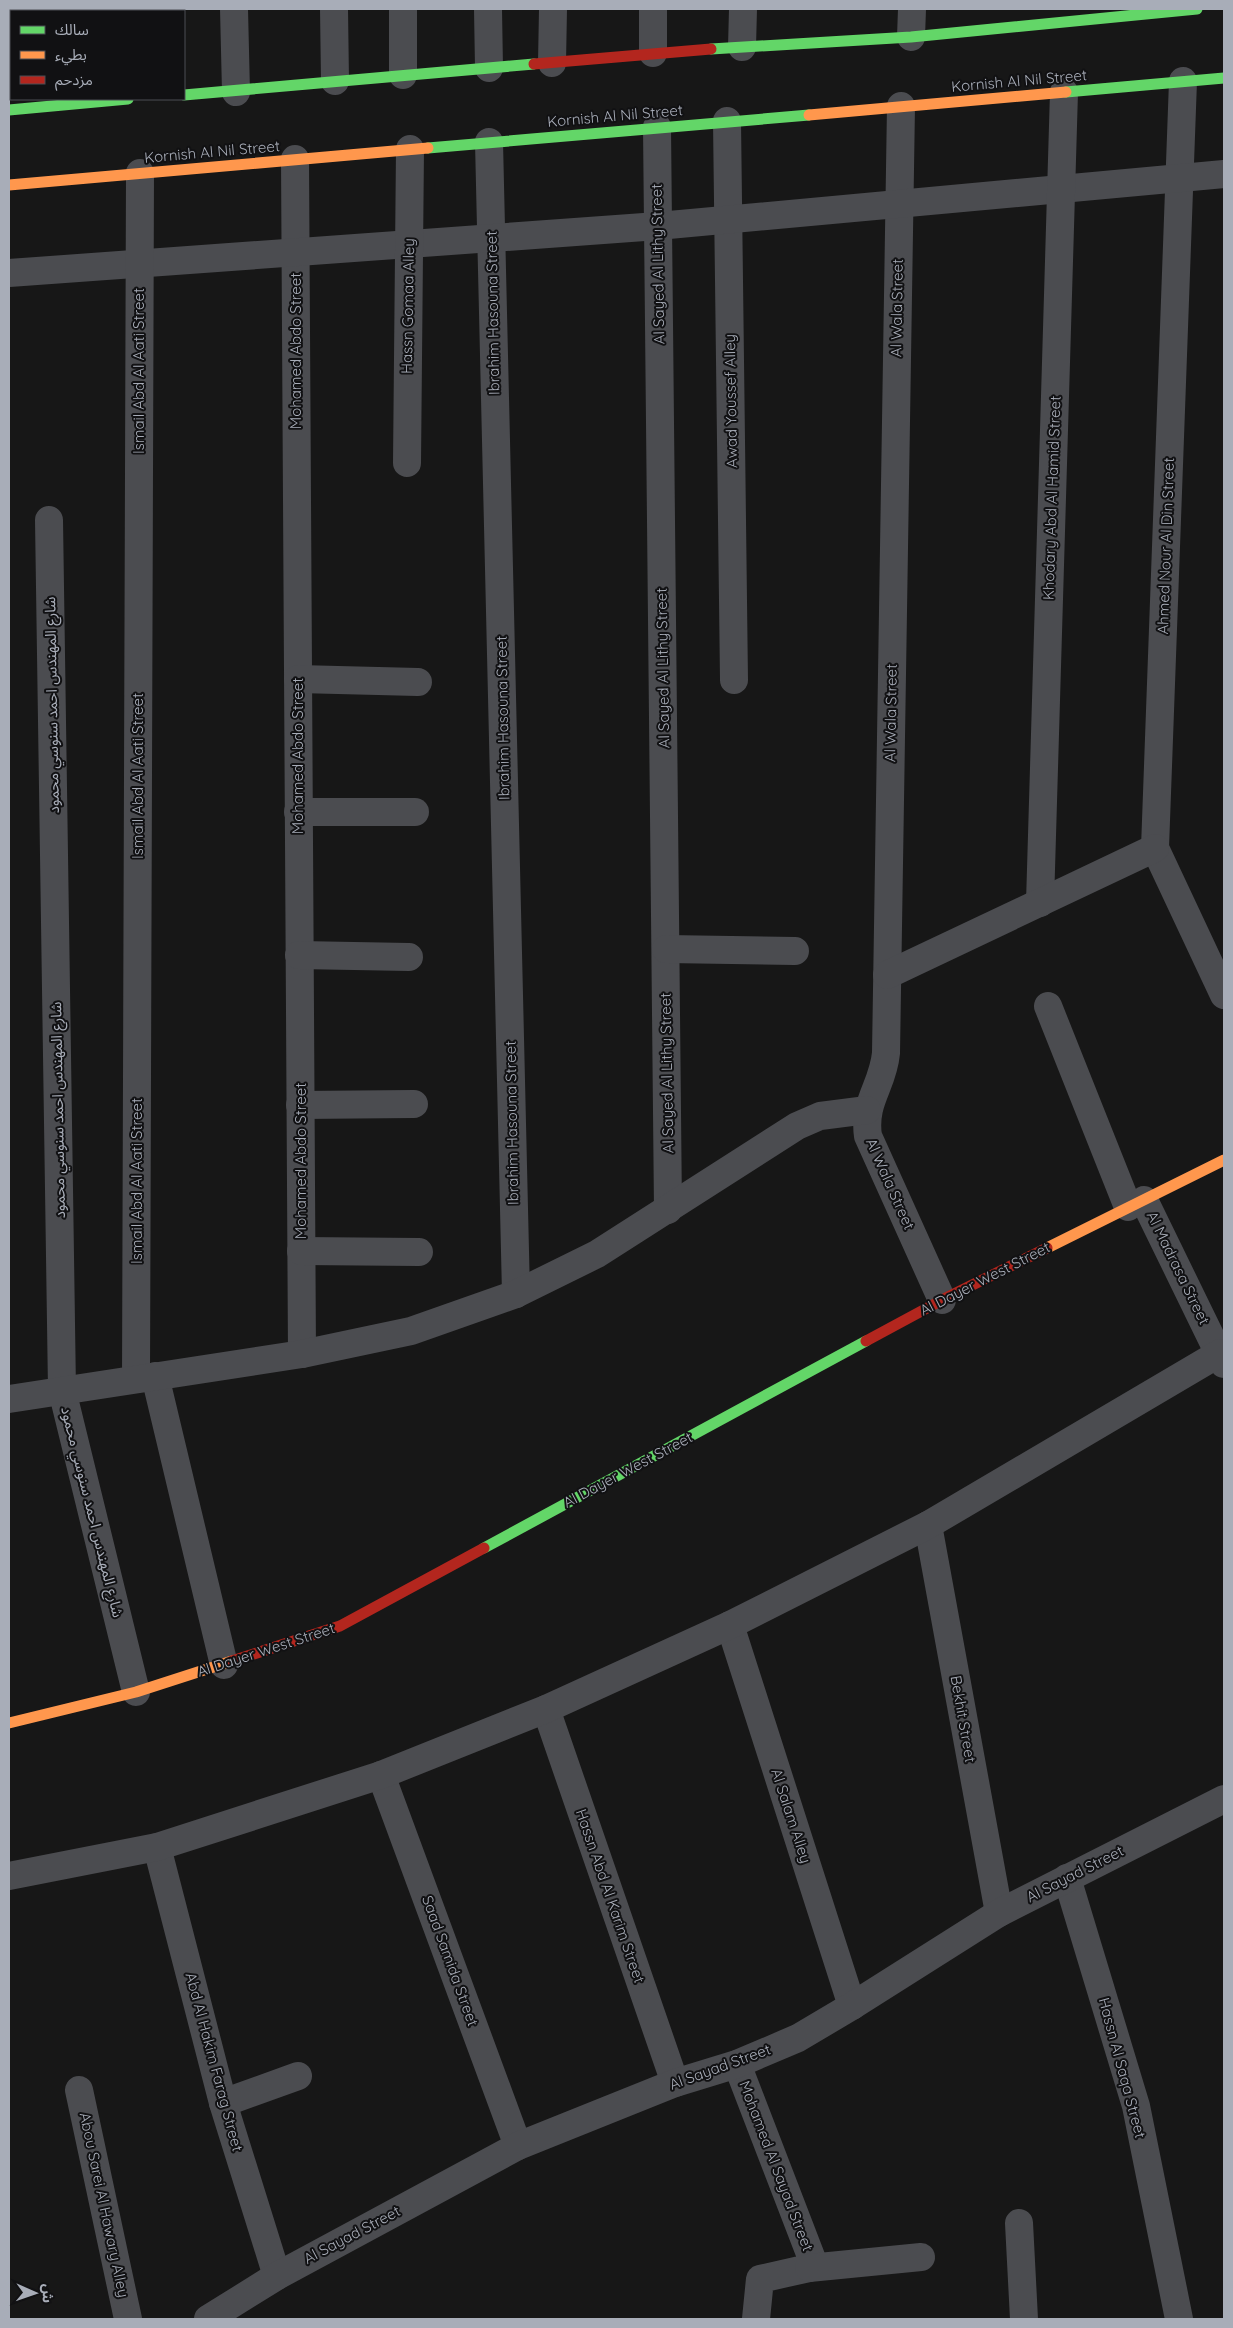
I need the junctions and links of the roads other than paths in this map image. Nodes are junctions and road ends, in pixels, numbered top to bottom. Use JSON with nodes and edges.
{"nodes":[{"id":1,"x":234,"y":9,"type":"edge"},
{"id":2,"x":334,"y":9,"type":"edge"},
{"id":3,"x":403,"y":9,"type":"edge"},
{"id":4,"x":488,"y":9,"type":"edge"},
{"id":5,"x":553,"y":9,"type":"edge"},
{"id":6,"x":653,"y":9,"type":"edge"},
{"id":7,"x":743,"y":9,"type":"edge"},
{"id":8,"x":912,"y":9,"type":"edge"},
{"id":9,"x":1190,"y":9,"type":"edge"},
{"id":10,"x":1197,"y":9,"type":"edge"},
{"id":11,"x":1073,"y":15,"type":"edge"},
{"id":12,"x":911,"y":37,"type":"junction"},
{"id":13,"x":742,"y":48,"type":"junction"},
{"id":14,"x":652,"y":53,"type":"junction"},
{"id":15,"x":552,"y":63,"type":"junction"},
{"id":16,"x":488,"y":68,"type":"junction"},
{"id":17,"x":403,"y":75,"type":"junction"},
{"id":18,"x":1224,"y":78,"type":"edge"},
{"id":19,"x":335,"y":81,"type":"junction"},
{"id":20,"x":1183,"y":81,"type":"junction"},
{"id":21,"x":236,"y":92,"type":"junction"},
{"id":22,"x":1064,"y":92,"type":"junction"},
{"id":23,"x":185,"y":95,"type":"edge"},
{"id":24,"x":117,"y":100,"type":"edge"},
{"id":25,"x":901,"y":106,"type":"junction"},
{"id":26,"x":9,"y":110,"type":"edge"},
{"id":27,"x":727,"y":122,"type":"junction"},
{"id":28,"x":657,"y":127,"type":"junction"},
{"id":29,"x":489,"y":142,"type":"junction"},
{"id":30,"x":410,"y":149,"type":"junction"},
{"id":31,"x":295,"y":159,"type":"junction"},
{"id":32,"x":140,"y":173,"type":"junction"},
{"id":33,"x":1224,"y":174,"type":"edge"},
{"id":34,"x":1180,"y":179,"type":"junction"},
{"id":35,"x":9,"y":185,"type":"edge"},
{"id":36,"x":1062,"y":189,"type":"junction"},
{"id":37,"x":899,"y":204,"type":"junction"},
{"id":38,"x":728,"y":220,"type":"junction"},
{"id":39,"x":658,"y":226,"type":"junction"},
{"id":40,"x":491,"y":239,"type":"junction"},
{"id":41,"x":409,"y":245,"type":"junction"},
{"id":42,"x":296,"y":252,"type":"junction"},
{"id":43,"x":139,"y":264,"type":"junction"},
{"id":44,"x":9,"y":273,"type":"edge"},
{"id":45,"x":407,"y":464,"type":"dead end"},
{"id":46,"x":49,"y":520,"type":"dead end"},
{"id":47,"x":298,"y":678,"type":"junction"},
{"id":48,"x":734,"y":680,"type":"dead end"},
{"id":49,"x":418,"y":682,"type":"dead end"},
{"id":50,"x":298,"y":812,"type":"junction"},
{"id":51,"x":415,"y":812,"type":"dead end"},
{"id":52,"x":1155,"y":848,"type":"junction"},
{"id":53,"x":1040,"y":903,"type":"junction"},
{"id":54,"x":666,"y":949,"type":"junction"},
{"id":55,"x":795,"y":951,"type":"dead end"},
{"id":56,"x":300,"y":955,"type":"junction"},
{"id":57,"x":409,"y":958,"type":"dead end"},
{"id":58,"x":887,"y":975,"type":"junction"},
{"id":59,"x":1224,"y":995,"type":"edge"},
{"id":60,"x":1048,"y":1006,"type":"dead end"},
{"id":61,"x":300,"y":1104,"type":"junction"},
{"id":62,"x":414,"y":1104,"type":"dead end"},
{"id":63,"x":867,"y":1110,"type":"junction"},
{"id":64,"x":1224,"y":1160,"type":"edge"},
{"id":65,"x":1136,"y":1203,"type":"junction"},
{"id":66,"x":668,"y":1210,"type":"junction"},
{"id":67,"x":301,"y":1251,"type":"junction"},
{"id":68,"x":419,"y":1252,"type":"dead end"},
{"id":69,"x":516,"y":1294,"type":"junction"},
{"id":70,"x":942,"y":1300,"type":"junction"},
{"id":71,"x":302,"y":1354,"type":"junction"},
{"id":72,"x":1222,"y":1358,"type":"edge"},
{"id":73,"x":146,"y":1377,"type":"junction"},
{"id":74,"x":62,"y":1390,"type":"junction"},
{"id":75,"x":9,"y":1399,"type":"edge"},
{"id":76,"x":928,"y":1524,"type":"junction"},
{"id":77,"x":730,"y":1625,"type":"junction"},
{"id":78,"x":224,"y":1665,"type":"junction"},
{"id":79,"x":136,"y":1692,"type":"junction"},
{"id":80,"x":546,"y":1709,"type":"junction"},
{"id":81,"x":9,"y":1723,"type":"edge"},
{"id":82,"x":381,"y":1775,"type":"junction"},
{"id":83,"x":1224,"y":1799,"type":"edge"},
{"id":84,"x":157,"y":1847,"type":"junction"},
{"id":85,"x":9,"y":1876,"type":"edge"},
{"id":86,"x":1067,"y":1878,"type":"junction"},
{"id":87,"x":999,"y":1913,"type":"junction"},
{"id":88,"x":852,"y":2006,"type":"junction"},
{"id":89,"x":737,"y":2064,"type":"junction"},
{"id":90,"x":298,"y":2076,"type":"dead end"},
{"id":91,"x":675,"y":2083,"type":"junction"},
{"id":92,"x":79,"y":2090,"type":"dead end"},
{"id":93,"x":223,"y":2103,"type":"junction"},
{"id":94,"x":518,"y":2146,"type":"junction"},
{"id":95,"x":1019,"y":2223,"type":"dead end"},
{"id":96,"x":921,"y":2257,"type":"dead end"},
{"id":97,"x":809,"y":2268,"type":"junction"},
{"id":98,"x":277,"y":2276,"type":"junction"},
{"id":99,"x":128,"y":2319,"type":"edge"},
{"id":100,"x":208,"y":2319,"type":"edge"},
{"id":101,"x":756,"y":2319,"type":"edge"},
{"id":102,"x":1024,"y":2319,"type":"edge"},
{"id":103,"x":1179,"y":2319,"type":"edge"}],
"edges":[{"from":1,"to":21,"type":"street"},
{"from":2,"to":19,"type":"street"},
{"from":3,"to":17,"type":"street"},
{"from":4,"to":16,"type":"street"},
{"from":5,"to":15,"type":"street"},
{"from":6,"to":14,"type":"street"},
{"from":7,"to":13,"type":"street"},
{"from":8,"to":12,"type":"street"},
{"from":9,"to":10,"type":"main road"},
{"from":9,"to":11,"type":"main road"},
{"from":11,"to":12,"type":"main road"},
{"from":12,"to":13,"type":"main road"},
{"from":13,"to":14,"type":"main road"},
{"from":14,"to":15,"type":"main road"},
{"from":15,"to":16,"type":"main road"},
{"from":16,"to":17,"type":"main road"},
{"from":17,"to":19,"type":"main road"},
{"from":18,"to":20,"type":"main road","name":"Kornish Al Nil Street"},
{"from":19,"to":21,"type":"main road"},
{"from":20,"to":22,"type":"main road","name":"Kornish Al Nil Street"},
{"from":20,"to":34,"type":"street","name":"Ahmed Nour Al Din Street"},
{"from":21,"to":23,"type":"main road"},
{"from":22,"to":25,"type":"main road","name":"Kornish Al Nil Street"},
{"from":22,"to":36,"type":"street","name":"Khodary Abd Al Hamid Street"},
{"from":24,"to":26,"type":"main road"},
{"from":25,"to":27,"type":"main road","name":"Kornish Al Nil Street"},
{"from":25,"to":37,"type":"street","name":"Al Wala Street"},
{"from":27,"to":28,"type":"main road","name":"Kornish Al Nil Street"},
{"from":27,"to":38,"type":"street","name":"Awad Youssef Alley"},
{"from":28,"to":29,"type":"main road","name":"Kornish Al Nil Street"},
{"from":28,"to":39,"type":"street","name":"Al Sayed Al Lithy Street"},
{"from":29,"to":30,"type":"main road","name":"Kornish Al Nil Street"},
{"from":29,"to":40,"type":"street","name":"Ibrahim Hasouna Street"},
{"from":30,"to":31,"type":"main road","name":"Kornish Al Nil Street"},
{"from":30,"to":41,"type":"street","name":"Hassn Gomaa Alley"},
{"from":31,"to":32,"type":"main road","name":"Kornish Al Nil Street"},
{"from":31,"to":42,"type":"street","name":"Mohamed Abdo Street"},
{"from":32,"to":35,"type":"main road","name":"Kornish Al Nil Street"},
{"from":32,"to":43,"type":"street","name":"Ismail Abd Al Aati Street"},
{"from":33,"to":34,"type":"street"},
{"from":34,"to":36,"type":"street"},
{"from":34,"to":52,"type":"street","name":"Ahmed Nour Al Din Street"},
{"from":36,"to":37,"type":"street"},
{"from":36,"to":53,"type":"street","name":"Khodary Abd Al Hamid Street"},
{"from":37,"to":38,"type":"street"},
{"from":37,"to":58,"type":"street","name":"Al Wala Street"},
{"from":38,"to":39,"type":"street"},
{"from":38,"to":48,"type":"street","name":"Awad Youssef Alley"},
{"from":39,"to":40,"type":"street"},
{"from":39,"to":54,"type":"street","name":"Al Sayed Al Lithy Street"},
{"from":40,"to":41,"type":"street"},
{"from":40,"to":69,"type":"street","name":"Ibrahim Hasouna Street"},
{"from":41,"to":42,"type":"street"},
{"from":41,"to":45,"type":"street","name":"Hassn Gomaa Alley"},
{"from":42,"to":43,"type":"street"},
{"from":42,"to":47,"type":"street","name":"Mohamed Abdo Street"},
{"from":43,"to":44,"type":"street"},
{"from":43,"to":73,"type":"street","name":"Ismail Abd Al Aati Street"},
{"from":46,"to":74,"type":"street","name":"شارع المهندس احمد سنوسي محمود"},
{"from":47,"to":49,"type":"street"},
{"from":47,"to":50,"type":"street","name":"Mohamed Abdo Street"},
{"from":50,"to":51,"type":"street"},
{"from":50,"to":56,"type":"street","name":"Mohamed Abdo Street"},
{"from":52,"to":53,"type":"street"},
{"from":52,"to":59,"type":"street","name":"Ahmed Nour Al Din Street"},
{"from":53,"to":58,"type":"street"},
{"from":54,"to":55,"type":"street"},
{"from":54,"to":66,"type":"street","name":"Al Sayed Al Lithy Street"},
{"from":56,"to":57,"type":"street"},
{"from":56,"to":61,"type":"street","name":"Mohamed Abdo Street"},
{"from":58,"to":63,"type":"street","name":"Al Wala Street"},
{"from":60,"to":65,"type":"street","name":"Al Madrasa Street"},
{"from":61,"to":62,"type":"street"},
{"from":61,"to":67,"type":"street","name":"Mohamed Abdo Street"},
{"from":63,"to":66,"type":"street"},
{"from":63,"to":70,"type":"street","name":"Al Wala Street"},
{"from":64,"to":65,"type":"main road","name":"Al Dayer West Street"},
{"from":65,"to":70,"type":"main road","name":"Al Dayer West Street"},
{"from":65,"to":72,"type":"street","name":"Al Madrasa Street"},
{"from":66,"to":69,"type":"street"},
{"from":67,"to":68,"type":"street"},
{"from":67,"to":71,"type":"street","name":"Mohamed Abdo Street"},
{"from":69,"to":71,"type":"street"},
{"from":70,"to":78,"type":"main road","name":"Al Dayer West Street"},
{"from":71,"to":73,"type":"street"},
{"from":72,"to":76,"type":"street"},
{"from":73,"to":74,"type":"street"},
{"from":73,"to":78,"type":"street","name":"Ismail Abd Al Aati Street"},
{"from":74,"to":75,"type":"street"},
{"from":74,"to":79,"type":"street","name":"شارع المهندس احمد سنوسي محمود"},
{"from":76,"to":77,"type":"street"},
{"from":76,"to":87,"type":"street","name":"Bekhit Street"},
{"from":77,"to":80,"type":"street"},
{"from":77,"to":88,"type":"street","name":"Al Salam Alley"},
{"from":78,"to":79,"type":"main road","name":"Al Dayer West Street"},
{"from":79,"to":81,"type":"main road","name":"Al Dayer West Street"},
{"from":80,"to":82,"type":"street"},
{"from":80,"to":91,"type":"street","name":"Hassn Abd Al Karim Street"},
{"from":82,"to":84,"type":"street"},
{"from":82,"to":94,"type":"street","name":"Saad Samida Street"},
{"from":83,"to":86,"type":"street","name":"Al Sayad Street"},
{"from":84,"to":85,"type":"street"},
{"from":84,"to":93,"type":"street","name":"Abd Al Hakim Farag Street"},
{"from":86,"to":87,"type":"street","name":"Al Sayad Street"},
{"from":86,"to":103,"type":"street","name":"Hassn Al Saqa Street"},
{"from":87,"to":88,"type":"street","name":"Al Sayad Street"},
{"from":88,"to":89,"type":"street","name":"Al Sayad Street"},
{"from":89,"to":91,"type":"street","name":"Al Sayad Street"},
{"from":89,"to":97,"type":"street","name":"Mohamed Al Sayad Street"},
{"from":90,"to":93,"type":"street"},
{"from":91,"to":94,"type":"street","name":"Al Sayad Street"},
{"from":92,"to":99,"type":"street","name":"Abou Sarei Al Hawary Alley"},
{"from":93,"to":98,"type":"street","name":"Abd Al Hakim Farag Street"},
{"from":94,"to":98,"type":"street","name":"Al Sayad Street"},
{"from":95,"to":102,"type":"street"},
{"from":96,"to":97,"type":"street","name":"Mohamed Al Sayad Street"},
{"from":97,"to":101,"type":"street","name":"Mohamed Al Sayad Street"},
{"from":98,"to":100,"type":"street","name":"Al Sayad Street"}]}
